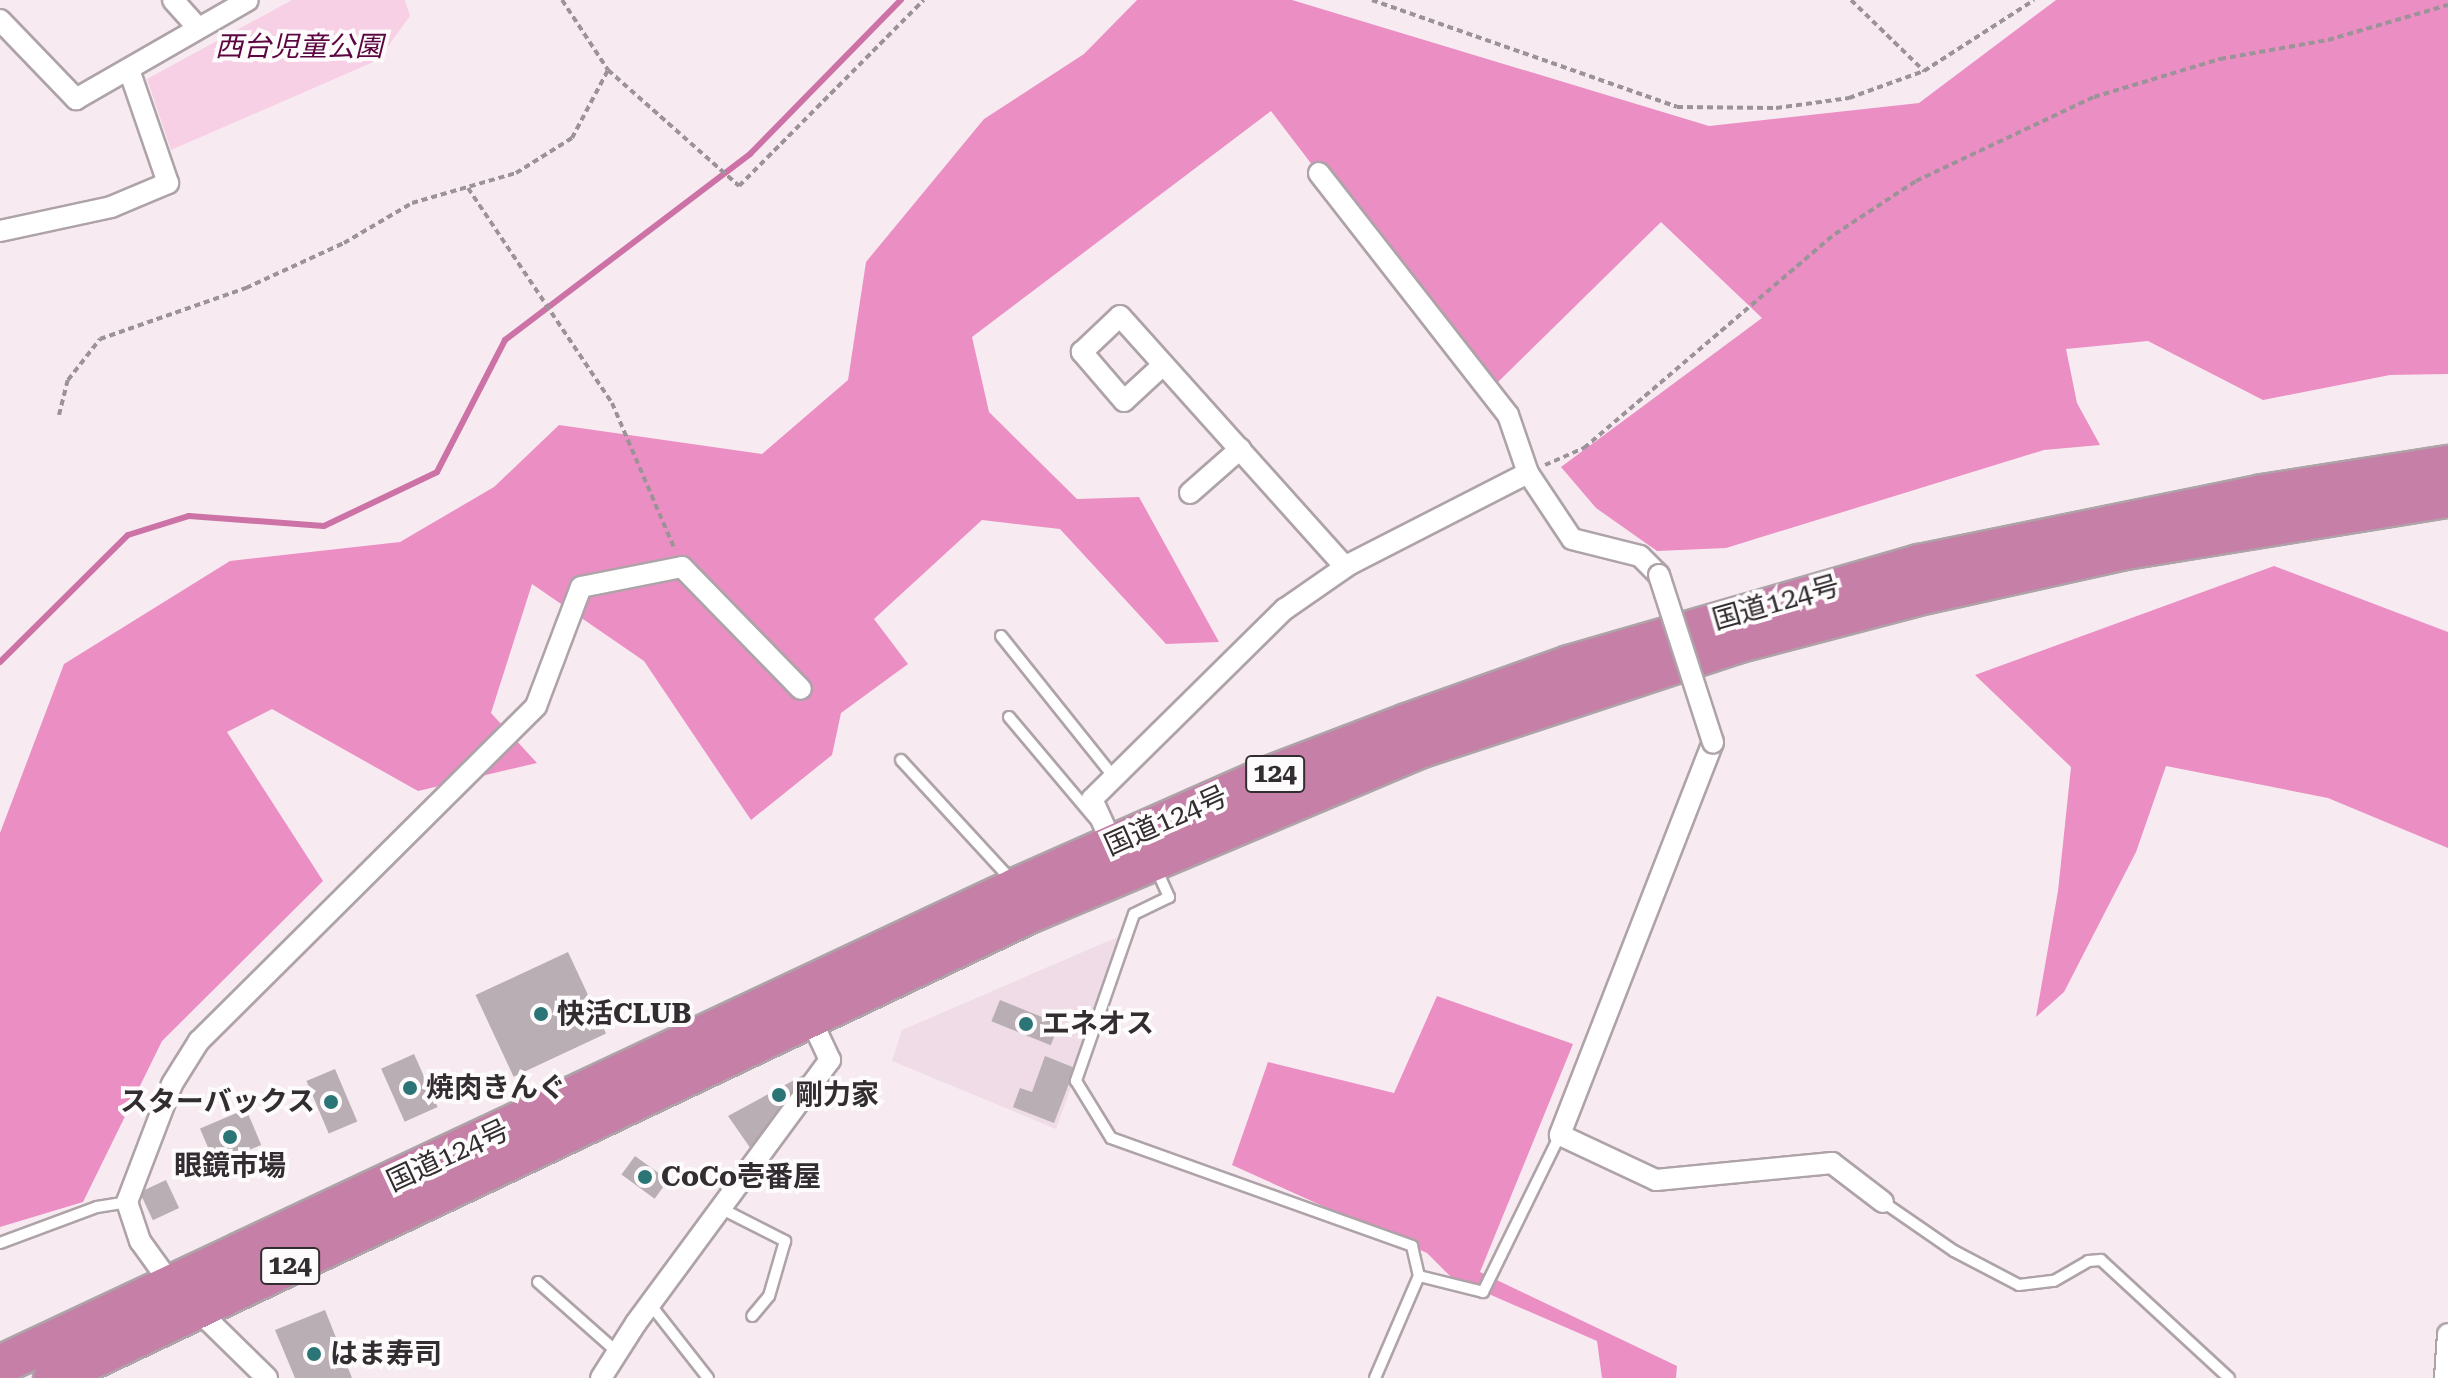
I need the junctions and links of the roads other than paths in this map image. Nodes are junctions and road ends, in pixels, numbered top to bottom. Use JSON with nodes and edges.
{"nodes":[{"id":1,"x":173,"y":0,"type":"edge"},
{"id":2,"x":248,"y":0,"type":"edge"},
{"id":3,"x":0,"y":20,"type":"edge"},
{"id":4,"x":197,"y":27,"type":"junction"},
{"id":5,"x":129,"y":70,"type":"junction"},
{"id":6,"x":1319,"y":173,"type":"dead end"},
{"id":7,"x":0,"y":231,"type":"edge"},
{"id":8,"x":1163,"y":365,"type":"dead end"},
{"id":9,"x":1240,"y":449,"type":"junction"},
{"id":10,"x":2448,"y":465,"type":"edge"},
{"id":11,"x":1528,"y":473,"type":"junction"},
{"id":12,"x":1190,"y":493,"type":"dead end"},
{"id":13,"x":2448,"y":498,"type":"edge"},
{"id":14,"x":1345,"y":567,"type":"junction"},
{"id":15,"x":1001,"y":636,"type":"dead end"},
{"id":16,"x":801,"y":689,"type":"dead end"},
{"id":17,"x":1009,"y":717,"type":"dead end"},
{"id":18,"x":901,"y":760,"type":"dead end"},
{"id":19,"x":1114,"y":777,"type":"junction"},
{"id":20,"x":1123,"y":850,"type":"junction"},
{"id":21,"x":1017,"y":887,"type":"junction"},
{"id":22,"x":804,"y":1005,"type":"junction"},
{"id":23,"x":1560,"y":1135,"type":"junction"},
{"id":24,"x":127,"y":1202,"type":"junction"},
{"id":25,"x":1883,"y":1202,"type":"joint"},
{"id":26,"x":722,"y":1209,"type":"junction"},
{"id":27,"x":0,"y":1243,"type":"edge"},
{"id":28,"x":1419,"y":1276,"type":"junction"},
{"id":29,"x":538,"y":1282,"type":"dead end"},
{"id":30,"x":183,"y":1296,"type":"junction"},
{"id":31,"x":650,"y":1304,"type":"junction"},
{"id":32,"x":752,"y":1316,"type":"dead end"},
{"id":33,"x":2448,"y":1334,"type":"edge"},
{"id":34,"x":617,"y":1352,"type":"junction"},
{"id":35,"x":0,"y":1365,"type":"edge"},
{"id":36,"x":53,"y":1378,"type":"edge"},
{"id":37,"x":267,"y":1378,"type":"edge"},
{"id":38,"x":601,"y":1378,"type":"edge"},
{"id":39,"x":708,"y":1378,"type":"edge"},
{"id":40,"x":1375,"y":1378,"type":"edge"},
{"id":41,"x":2229,"y":1378,"type":"edge"},
{"id":42,"x":2445,"y":1378,"type":"edge"}],
"edges":[{"from":1,"to":4,"type":"street"},
{"from":2,"to":4,"type":"street"},
{"from":3,"to":5,"type":"street"},
{"from":4,"to":5,"type":"street"},
{"from":5,"to":7,"type":"street"},
{"from":6,"to":11,"type":"street"},
{"from":8,"to":9,"type":"street"},
{"from":9,"to":12,"type":"street"},
{"from":9,"to":14,"type":"street"},
{"from":10,"to":20,"type":"highway","name":"国道124号","number":"124"},
{"from":11,"to":14,"type":"street"},
{"from":11,"to":23,"type":"street","bridge":true},
{"from":13,"to":20,"type":"highway","name":"国道124号","number":"124"},
{"from":14,"to":19,"type":"street"},
{"from":15,"to":19,"type":"lane"},
{"from":16,"to":24,"type":"street"},
{"from":17,"to":20,"type":"lane"},
{"from":18,"to":21,"type":"lane"},
{"from":19,"to":20,"type":"street"},
{"from":20,"to":21,"type":"highway","name":"国道124号","number":"124"},
{"from":20,"to":22,"type":"highway","name":"国道124号","number":"124"},
{"from":20,"to":28,"type":"lane"},
{"from":21,"to":22,"type":"highway","name":"国道124号","number":"124"},
{"from":22,"to":26,"type":"street"},
{"from":22,"to":30,"type":"highway","name":"国道124号","number":"124"},
{"from":23,"to":25,"type":"street"},
{"from":23,"to":28,"type":"lane"},
{"from":24,"to":27,"type":"lane"},
{"from":24,"to":30,"type":"street"},
{"from":25,"to":41,"type":"lane"},
{"from":26,"to":31,"type":"street"},
{"from":26,"to":32,"type":"lane"},
{"from":28,"to":40,"type":"lane"},
{"from":29,"to":34,"type":"lane"},
{"from":30,"to":35,"type":"highway","name":"国道124号","number":"124"},
{"from":30,"to":36,"type":"highway","name":"国道124号","number":"124"},
{"from":30,"to":37,"type":"street"},
{"from":31,"to":34,"type":"street"},
{"from":31,"to":39,"type":"lane"},
{"from":33,"to":42,"type":"street"},
{"from":34,"to":38,"type":"street"}]}
